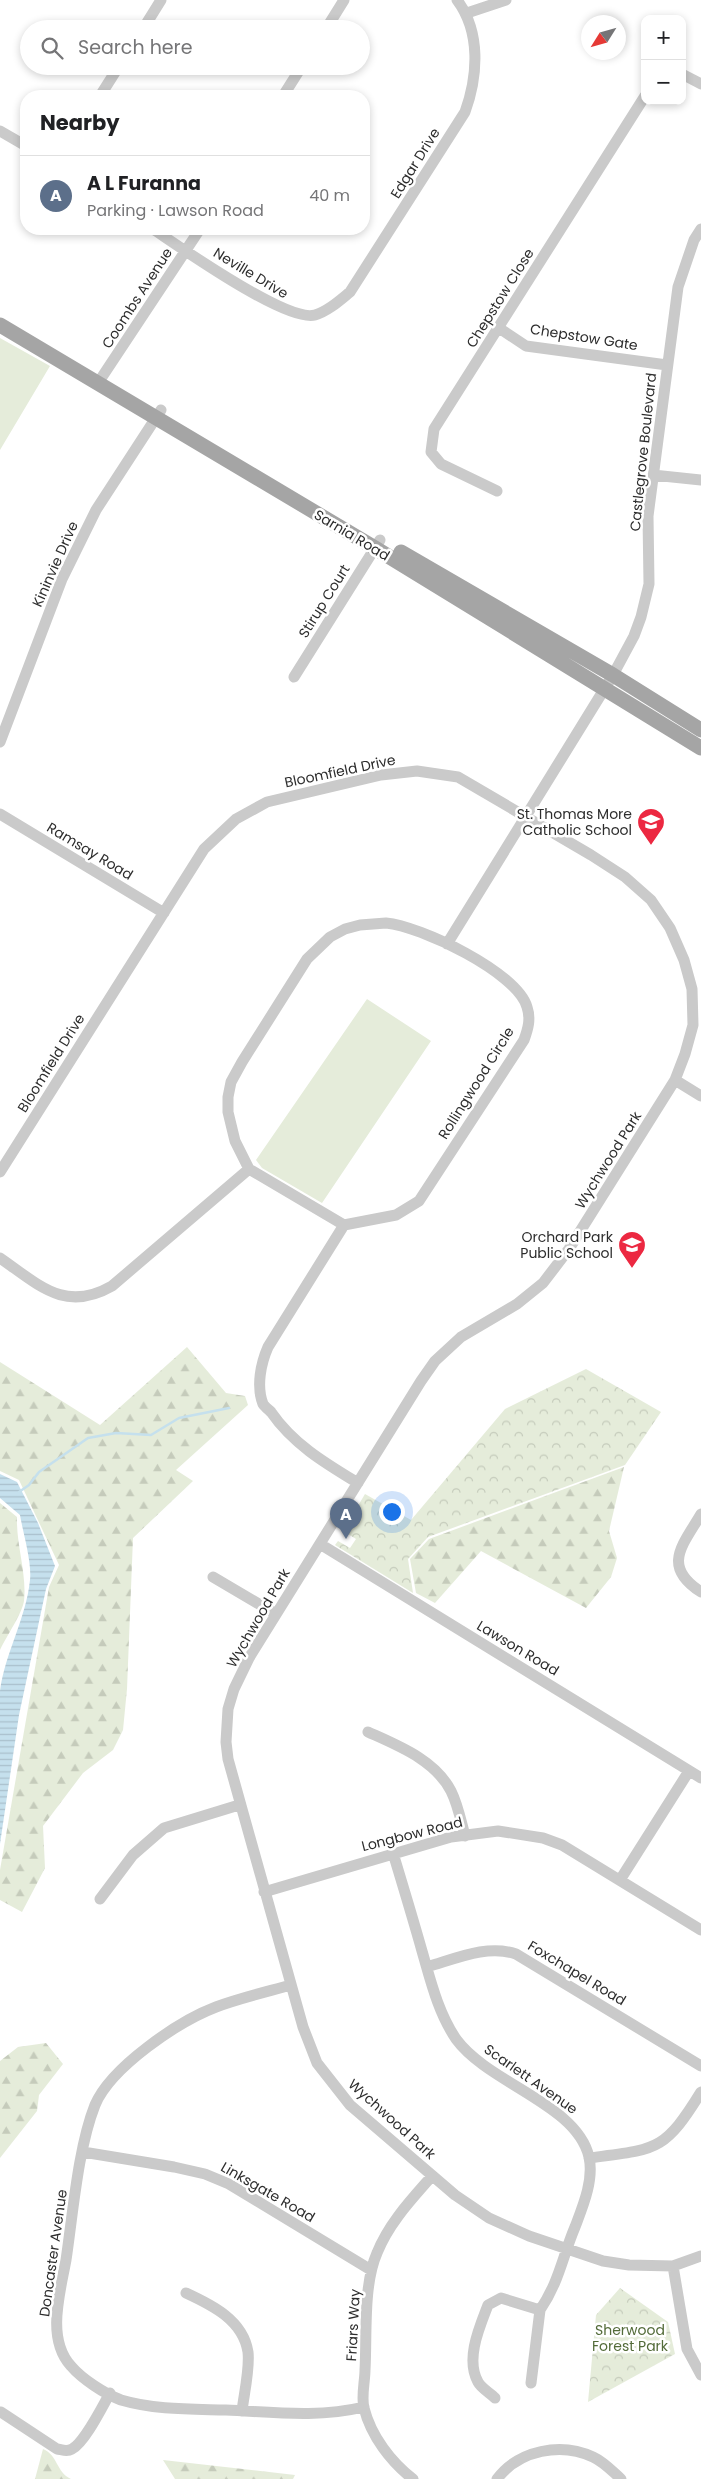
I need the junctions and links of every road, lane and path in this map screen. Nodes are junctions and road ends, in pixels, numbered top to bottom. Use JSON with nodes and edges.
{"nodes":[{"id":1,"x":161,"y":0,"type":"edge"},
{"id":2,"x":344,"y":0,"type":"edge"},
{"id":3,"x":457,"y":0,"type":"edge"},
{"id":4,"x":506,"y":0,"type":"edge"},
{"id":5,"x":466,"y":13,"type":"junction"},
{"id":6,"x":149,"y":20,"type":"edge"},
{"id":7,"x":332,"y":20,"type":"edge"},
{"id":8,"x":113,"y":75,"type":"edge"},
{"id":9,"x":297,"y":75,"type":"edge"},
{"id":10,"x":686,"y":76,"type":"edge"},
{"id":11,"x":701,"y":84,"type":"edge"},
{"id":12,"x":104,"y":90,"type":"edge"},
{"id":13,"x":288,"y":90,"type":"edge"},
{"id":14,"x":641,"y":102,"type":"edge"},
{"id":15,"x":0,"y":130,"type":"edge"},
{"id":16,"x":20,"y":142,"type":"edge"},
{"id":17,"x":701,"y":229,"type":"edge"},
{"id":18,"x":162,"y":235,"type":"edge"},
{"id":19,"x":196,"y":235,"type":"edge"},
{"id":20,"x":186,"y":250,"type":"junction"},
{"id":21,"x":0,"y":314,"type":"edge"},
{"id":22,"x":313,"y":316,"type":"joint"},
{"id":23,"x":0,"y":325,"type":"edge"},
{"id":24,"x":499,"y":328,"type":"junction"},
{"id":25,"x":667,"y":365,"type":"junction"},
{"id":26,"x":101,"y":380,"type":"junction"},
{"id":27,"x":159,"y":414,"type":"junction"},
{"id":28,"x":653,"y":475,"type":"junction"},
{"id":29,"x":701,"y":480,"type":"edge"},
{"id":30,"x":497,"y":492,"type":"dead end"},
{"id":31,"x":378,"y":544,"type":"junction"},
{"id":32,"x":613,"y":675,"type":"junction"},
{"id":33,"x":294,"y":677,"type":"dead end"},
{"id":34,"x":604,"y":689,"type":"junction"},
{"id":35,"x":701,"y":730,"type":"edge"},
{"id":36,"x":0,"y":742,"type":"edge"},
{"id":37,"x":701,"y":748,"type":"edge"},
{"id":38,"x":0,"y":814,"type":"edge"},
{"id":39,"x":525,"y":817,"type":"junction"},
{"id":40,"x":164,"y":913,"type":"junction"},
{"id":41,"x":447,"y":944,"type":"junction"},
{"id":42,"x":675,"y":1080,"type":"junction"},
{"id":43,"x":701,"y":1096,"type":"edge"},
{"id":44,"x":250,"y":1169,"type":"junction"},
{"id":45,"x":0,"y":1172,"type":"edge"},
{"id":46,"x":344,"y":1225,"type":"junction"},
{"id":47,"x":0,"y":1258,"type":"edge"},
{"id":48,"x":358,"y":1483,"type":"junction"},
{"id":49,"x":701,"y":1514,"type":"edge"},
{"id":50,"x":320,"y":1544,"type":"junction"},
{"id":51,"x":213,"y":1577,"type":"dead end"},
{"id":52,"x":701,"y":1592,"type":"edge"},
{"id":53,"x":276,"y":1614,"type":"junction"},
{"id":54,"x":368,"y":1732,"type":"dead end"},
{"id":55,"x":689,"y":1771,"type":"junction"},
{"id":56,"x":701,"y":1778,"type":"edge"},
{"id":57,"x":240,"y":1805,"type":"junction"},
{"id":58,"x":465,"y":1836,"type":"junction"},
{"id":59,"x":393,"y":1853,"type":"junction"},
{"id":60,"x":620,"y":1880,"type":"junction"},
{"id":61,"x":264,"y":1892,"type":"junction"},
{"id":62,"x":100,"y":1898,"type":"dead end"},
{"id":63,"x":701,"y":1930,"type":"edge"},
{"id":64,"x":427,"y":1967,"type":"junction"},
{"id":65,"x":290,"y":1985,"type":"junction"},
{"id":66,"x":701,"y":2066,"type":"edge"},
{"id":67,"x":701,"y":2092,"type":"edge"},
{"id":68,"x":83,"y":2152,"type":"junction"},
{"id":69,"x":589,"y":2158,"type":"junction"},
{"id":70,"x":432,"y":2176,"type":"junction"},
{"id":71,"x":567,"y":2249,"type":"junction"},
{"id":72,"x":701,"y":2256,"type":"edge"},
{"id":73,"x":673,"y":2266,"type":"junction"},
{"id":74,"x":371,"y":2270,"type":"junction"},
{"id":75,"x":186,"y":2293,"type":"dead end"},
{"id":76,"x":540,"y":2310,"type":"junction"},
{"id":77,"x":701,"y":2375,"type":"edge"},
{"id":78,"x":531,"y":2384,"type":"dead end"},
{"id":79,"x":110,"y":2394,"type":"junction"},
{"id":80,"x":495,"y":2398,"type":"dead end"},
{"id":81,"x":364,"y":2407,"type":"junction"},
{"id":82,"x":242,"y":2411,"type":"junction"},
{"id":83,"x":1,"y":2412,"type":"edge"},
{"id":84,"x":413,"y":2479,"type":"edge"},
{"id":85,"x":497,"y":2479,"type":"edge"},
{"id":86,"x":621,"y":2479,"type":"edge"}],
"edges":[{"from":1,"to":6,"type":"street"},
{"from":2,"to":7,"type":"street"},
{"from":3,"to":5,"type":"street","name":"Edgar Drive"},
{"from":4,"to":5,"type":"street"},
{"from":5,"to":22,"type":"street","name":"Edgar Drive"},
{"from":8,"to":12,"type":"street"},
{"from":9,"to":13,"type":"street"},
{"from":10,"to":11,"type":"street"},
{"from":14,"to":24,"type":"street","name":"Chepstow Close"},
{"from":15,"to":16,"type":"street"},
{"from":17,"to":25,"type":"street","name":"Castlegrove Boulevard"},
{"from":18,"to":20,"type":"street","name":"Neville Drive"},
{"from":19,"to":20,"type":"street","name":"Coombs Avenue"},
{"from":20,"to":22,"type":"street","name":"Neville Drive"},
{"from":20,"to":26,"type":"street","name":"Coombs Avenue"},
{"from":21,"to":26,"type":"main road","name":"Sarnia Road"},
{"from":23,"to":26,"type":"main road","name":"Sarnia Road"},
{"from":24,"to":25,"type":"street","name":"Chepstow Gate"},
{"from":24,"to":30,"type":"street","name":"Chepstow Close"},
{"from":25,"to":28,"type":"street","name":"Castlegrove Boulevard"},
{"from":26,"to":27,"type":"main road","name":"Sarnia Road"},
{"from":27,"to":31,"type":"main road","name":"Sarnia Road"},
{"from":27,"to":36,"type":"street","name":"Kininvie Drive"},
{"from":28,"to":29,"type":"street"},
{"from":28,"to":32,"type":"street","name":"Castlegrove Boulevard"},
{"from":31,"to":32,"type":"main road","name":"Sarnia Road"},
{"from":31,"to":33,"type":"street","name":"Stirup Court"},
{"from":31,"to":34,"type":"main road","name":"Sarnia Road"},
{"from":32,"to":34,"type":"street","name":"Castlegrove Boulevard"},
{"from":32,"to":35,"type":"main road","name":"Sarnia Road"},
{"from":34,"to":37,"type":"main road","name":"Sarnia Road"},
{"from":34,"to":39,"type":"street","name":"Castlegrove Boulevard"},
{"from":38,"to":40,"type":"street","name":"Ramsay Road"},
{"from":39,"to":40,"type":"street","name":"Bloomfield Drive"},
{"from":39,"to":41,"type":"street","name":"Castlegrove Boulevard"},
{"from":39,"to":42,"type":"street","name":"Bloomfield Drive"},
{"from":40,"to":45,"type":"street","name":"Bloomfield Drive"},
{"from":41,"to":44,"type":"street","name":"Rollingwood Circle"},
{"from":41,"to":46,"type":"street","name":"Rollingwood Circle"},
{"from":42,"to":43,"type":"street"},
{"from":42,"to":48,"type":"street","name":"Wychwood Park"},
{"from":44,"to":46,"type":"street"},
{"from":44,"to":47,"type":"street"},
{"from":46,"to":48,"type":"street"},
{"from":48,"to":50,"type":"street","name":"Wychwood Park"},
{"from":49,"to":52,"type":"street"},
{"from":50,"to":53,"type":"street","name":"Wychwood Park"},
{"from":50,"to":55,"type":"street","name":"Lawson Road"},
{"from":51,"to":53,"type":"street"},
{"from":53,"to":57,"type":"street","name":"Wychwood Park"},
{"from":54,"to":58,"type":"street"},
{"from":55,"to":56,"type":"street","name":"Lawson Road"},
{"from":55,"to":60,"type":"street"},
{"from":57,"to":61,"type":"street","name":"Wychwood Park"},
{"from":57,"to":62,"type":"street"},
{"from":58,"to":59,"type":"street","name":"Longbow Road"},
{"from":58,"to":60,"type":"street","name":"Longbow Road"},
{"from":59,"to":61,"type":"street","name":"Longbow Road"},
{"from":59,"to":64,"type":"street","name":"Scarlett Avenue"},
{"from":60,"to":63,"type":"street","name":"Longbow Road"},
{"from":61,"to":65,"type":"street","name":"Wychwood Park"},
{"from":64,"to":66,"type":"street","name":"Foxchapel Road"},
{"from":64,"to":69,"type":"street","name":"Scarlett Avenue"},
{"from":65,"to":68,"type":"street","name":"Doncaster Avenue"},
{"from":65,"to":70,"type":"street","name":"Wychwood Park"},
{"from":67,"to":69,"type":"street"},
{"from":68,"to":74,"type":"street","name":"Linksgate Road"},
{"from":68,"to":79,"type":"street","name":"Doncaster Avenue"},
{"from":69,"to":71,"type":"street","name":"Scarlett Avenue"},
{"from":70,"to":71,"type":"street","name":"Wychwood Park"},
{"from":70,"to":74,"type":"street","name":"Friars Way"},
{"from":71,"to":73,"type":"street","name":"Wychwood Park"},
{"from":71,"to":76,"type":"street"},
{"from":72,"to":73,"type":"street","name":"Wychwood Park"},
{"from":73,"to":77,"type":"street"},
{"from":74,"to":81,"type":"street","name":"Friars Way"},
{"from":75,"to":82,"type":"street"},
{"from":76,"to":78,"type":"street"},
{"from":76,"to":80,"type":"street"},
{"from":79,"to":82,"type":"street","name":"Doncaster Avenue"},
{"from":79,"to":83,"type":"street"},
{"from":81,"to":82,"type":"street","name":"Doncaster Avenue"},
{"from":81,"to":84,"type":"street","name":"Friars Way"},
{"from":85,"to":86,"type":"street"}]}
